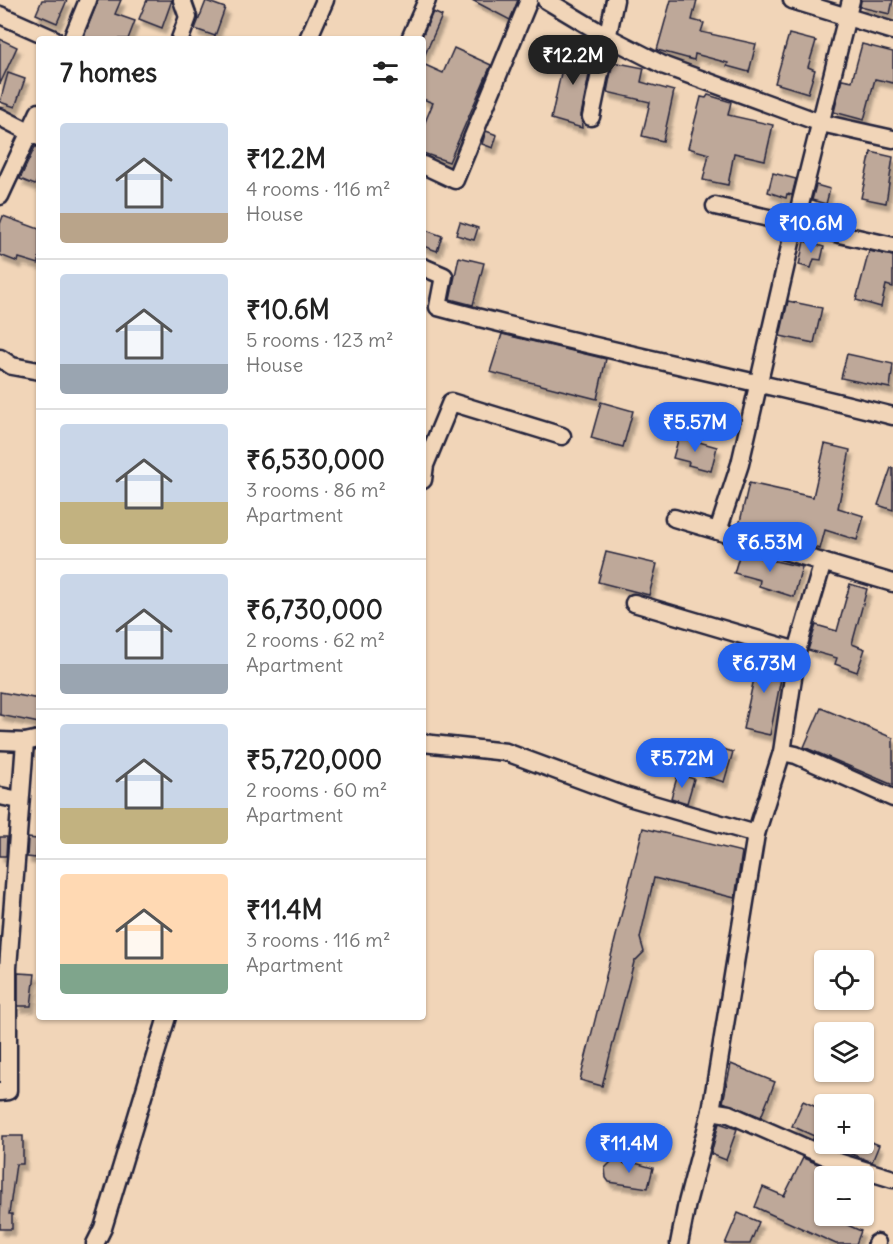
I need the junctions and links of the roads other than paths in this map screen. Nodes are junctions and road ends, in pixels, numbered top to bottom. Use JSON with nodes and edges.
{"nodes":[{"id":1,"x":88,"y":0,"type":"edge"},
{"id":2,"x":182,"y":0,"type":"edge"},
{"id":3,"x":325,"y":0,"type":"edge"},
{"id":4,"x":427,"y":0,"type":"edge"},
{"id":5,"x":529,"y":0,"type":"edge"},
{"id":6,"x":546,"y":0,"type":"edge"},
{"id":7,"x":615,"y":0,"type":"edge"},
{"id":8,"x":792,"y":0,"type":"edge"},
{"id":9,"x":851,"y":0,"type":"edge"},
{"id":10,"x":0,"y":15,"type":"edge"},
{"id":11,"x":847,"y":18,"type":"junction"},
{"id":12,"x":893,"y":31,"type":"edge"},
{"id":13,"x":47,"y":36,"type":"edge"},
{"id":14,"x":73,"y":36,"type":"edge"},
{"id":15,"x":181,"y":36,"type":"edge"},
{"id":16,"x":309,"y":36,"type":"edge"},
{"id":17,"x":411,"y":36,"type":"edge"},
{"id":18,"x":606,"y":36,"type":"junction"},
{"id":19,"x":0,"y":117,"type":"edge"},
{"id":20,"x":591,"y":117,"type":"dead end"},
{"id":21,"x":821,"y":123,"type":"junction"},
{"id":22,"x":34,"y":134,"type":"edge"},
{"id":23,"x":893,"y":139,"type":"edge"},
{"id":24,"x":426,"y":166,"type":"edge"},
{"id":25,"x":0,"y":196,"type":"edge"},
{"id":26,"x":715,"y":206,"type":"dead end"},
{"id":27,"x":795,"y":225,"type":"junction"},
{"id":28,"x":893,"y":246,"type":"edge"},
{"id":29,"x":426,"y":268,"type":"edge"},
{"id":30,"x":0,"y":358,"type":"edge"},
{"id":31,"x":36,"y":370,"type":"edge"},
{"id":32,"x":759,"y":381,"type":"junction"},
{"id":33,"x":893,"y":416,"type":"edge"},
{"id":34,"x":562,"y":436,"type":"dead end"},
{"id":35,"x":426,"y":463,"type":"edge"},
{"id":36,"x":674,"y":518,"type":"dead end"},
{"id":37,"x":718,"y":531,"type":"junction"},
{"id":38,"x":823,"y":562,"type":"junction"},
{"id":39,"x":893,"y":583,"type":"edge"},
{"id":40,"x":634,"y":603,"type":"dead end"},
{"id":41,"x":797,"y":651,"type":"junction"},
{"id":42,"x":32,"y":740,"type":"edge"},
{"id":43,"x":0,"y":741,"type":"edge"},
{"id":44,"x":426,"y":743,"type":"edge"},
{"id":45,"x":782,"y":752,"type":"junction"},
{"id":46,"x":0,"y":796,"type":"edge"},
{"id":47,"x":893,"y":798,"type":"edge"},
{"id":48,"x":19,"y":800,"type":"junction"},
{"id":49,"x":756,"y":834,"type":"junction"},
{"id":50,"x":7,"y":856,"type":"edge"},
{"id":51,"x":4,"y":968,"type":"edge"},
{"id":52,"x":166,"y":1020,"type":"edge"},
{"id":53,"x":3,"y":1026,"type":"edge"},
{"id":54,"x":0,"y":1092,"type":"edge"},
{"id":55,"x":711,"y":1111,"type":"junction"},
{"id":56,"x":893,"y":1179,"type":"edge"},
{"id":57,"x":95,"y":1244,"type":"edge"},
{"id":58,"x":679,"y":1244,"type":"edge"}],
"edges":[{"from":1,"to":14,"type":"street"},
{"from":2,"to":15,"type":"street"},
{"from":3,"to":16,"type":"street"},
{"from":4,"to":17,"type":"street"},
{"from":5,"to":24,"type":"street"},
{"from":6,"to":18,"type":"street"},
{"from":7,"to":18,"type":"street"},
{"from":8,"to":11,"type":"street"},
{"from":9,"to":11,"type":"street"},
{"from":10,"to":13,"type":"street"},
{"from":11,"to":12,"type":"street"},
{"from":11,"to":21,"type":"street"},
{"from":18,"to":20,"type":"street"},
{"from":18,"to":21,"type":"street"},
{"from":19,"to":22,"type":"street"},
{"from":21,"to":23,"type":"street"},
{"from":21,"to":27,"type":"street"},
{"from":22,"to":25,"type":"street"},
{"from":26,"to":27,"type":"street"},
{"from":27,"to":28,"type":"street"},
{"from":27,"to":32,"type":"street"},
{"from":29,"to":32,"type":"street"},
{"from":30,"to":31,"type":"street"},
{"from":32,"to":33,"type":"street"},
{"from":32,"to":37,"type":"street"},
{"from":34,"to":35,"type":"street"},
{"from":36,"to":37,"type":"street"},
{"from":37,"to":38,"type":"street"},
{"from":38,"to":39,"type":"street"},
{"from":38,"to":41,"type":"street"},
{"from":40,"to":41,"type":"street"},
{"from":41,"to":45,"type":"street"},
{"from":42,"to":43,"type":"street"},
{"from":42,"to":48,"type":"street"},
{"from":44,"to":49,"type":"street"},
{"from":45,"to":47,"type":"street"},
{"from":45,"to":49,"type":"street"},
{"from":46,"to":48,"type":"street"},
{"from":48,"to":50,"type":"street"},
{"from":49,"to":55,"type":"street"},
{"from":50,"to":51,"type":"street"},
{"from":51,"to":53,"type":"street"},
{"from":52,"to":57,"type":"street"},
{"from":53,"to":54,"type":"street"},
{"from":55,"to":56,"type":"street"},
{"from":55,"to":58,"type":"street"}]}
